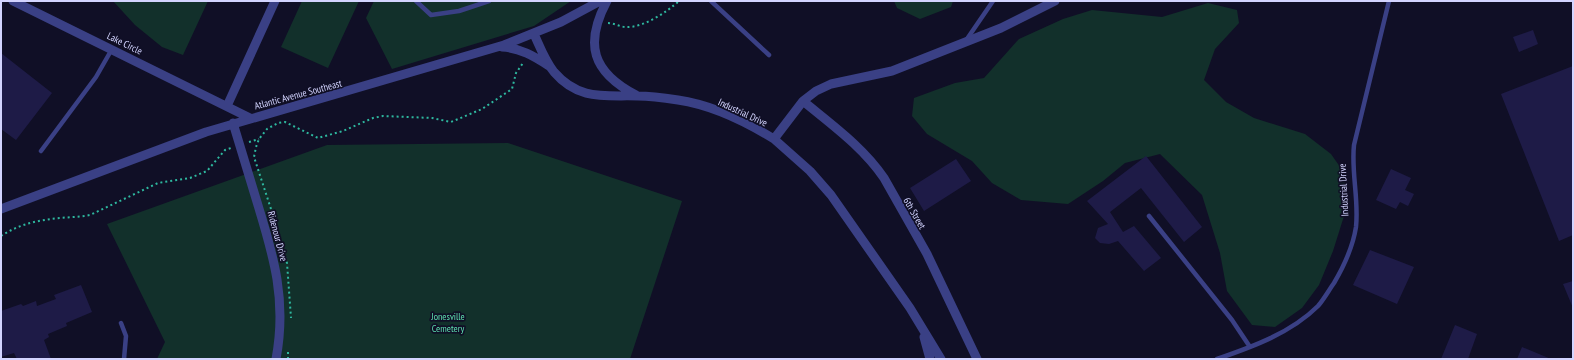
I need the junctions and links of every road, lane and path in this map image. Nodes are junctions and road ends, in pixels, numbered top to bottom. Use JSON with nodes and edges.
{"nodes":[{"id":1,"x":275,"y":1,"type":"edge"},
{"id":2,"x":416,"y":1,"type":"edge"},
{"id":3,"x":489,"y":1,"type":"edge"},
{"id":4,"x":600,"y":1,"type":"edge"},
{"id":5,"x":607,"y":1,"type":"edge"},
{"id":6,"x":679,"y":1,"type":"edge"},
{"id":7,"x":712,"y":1,"type":"edge"},
{"id":8,"x":993,"y":1,"type":"edge"},
{"id":9,"x":1055,"y":1,"type":"edge"},
{"id":10,"x":1389,"y":1,"type":"edge"},
{"id":11,"x":17,"y":2,"type":"edge"},
{"id":12,"x":598,"y":22,"type":"junction"},
{"id":13,"x":534,"y":34,"type":"junction"},
{"id":14,"x":965,"y":42,"type":"junction"},
{"id":15,"x":499,"y":46,"type":"junction"},
{"id":16,"x":112,"y":49,"type":"junction"},
{"id":17,"x":528,"y":53,"type":"junction"},
{"id":18,"x":769,"y":55,"type":"dead end"},
{"id":19,"x":551,"y":67,"type":"junction"},
{"id":20,"x":637,"y":96,"type":"junction"},
{"id":21,"x":803,"y":101,"type":"junction"},
{"id":22,"x":228,"y":106,"type":"junction"},
{"id":23,"x":250,"y":118,"type":"junction"},
{"id":24,"x":233,"y":123,"type":"junction"},
{"id":25,"x":259,"y":139,"type":"junction"},
{"id":26,"x":774,"y":139,"type":"junction"},
{"id":27,"x":240,"y":145,"type":"junction"},
{"id":28,"x":41,"y":151,"type":"dead end"},
{"id":29,"x":1,"y":209,"type":"edge"},
{"id":30,"x":272,"y":215,"type":"dead end"},
{"id":31,"x":1149,"y":216,"type":"dead end"},
{"id":32,"x":1,"y":236,"type":"edge"},
{"id":33,"x":278,"y":236,"type":"dead end"},
{"id":34,"x":121,"y":323,"type":"dead end"},
{"id":35,"x":291,"y":325,"type":"dead end"},
{"id":36,"x":922,"y":328,"type":"junction"},
{"id":37,"x":289,"y":346,"type":"dead end"},
{"id":38,"x":1250,"y":347,"type":"junction"},
{"id":39,"x":124,"y":359,"type":"edge"},
{"id":40,"x":276,"y":359,"type":"edge"},
{"id":41,"x":288,"y":359,"type":"edge"},
{"id":42,"x":930,"y":359,"type":"edge"},
{"id":43,"x":941,"y":359,"type":"edge"},
{"id":44,"x":977,"y":359,"type":"edge"},
{"id":45,"x":1216,"y":359,"type":"edge"}],
"edges":[{"from":1,"to":22,"type":"street"},
{"from":2,"to":3,"type":"lane"},
{"from":4,"to":13,"type":"street","name":"Atlantic Avenue Southeast"},
{"from":5,"to":12,"type":"street"},
{"from":6,"to":12,"type":"path"},
{"from":7,"to":18,"type":"lane"},
{"from":8,"to":14,"type":"lane"},
{"from":9,"to":14,"type":"street","name":"Industrial Drive"},
{"from":10,"to":38,"type":"lane","name":"Industrial Drive"},
{"from":11,"to":16,"type":"street","name":"Lake Circle"},
{"from":12,"to":20,"type":"street"},
{"from":13,"to":15,"type":"street","name":"Atlantic Avenue Southeast"},
{"from":13,"to":19,"type":"street","name":"Industrial Drive"},
{"from":14,"to":21,"type":"street","name":"Industrial Drive"},
{"from":15,"to":17,"type":"street"},
{"from":15,"to":23,"type":"street","name":"Atlantic Avenue Southeast"},
{"from":16,"to":22,"type":"street","name":"Lake Circle"},
{"from":16,"to":28,"type":"lane"},
{"from":17,"to":19,"type":"street"},
{"from":17,"to":25,"type":"path"},
{"from":19,"to":20,"type":"street","name":"Industrial Drive"},
{"from":20,"to":26,"type":"street","name":"Industrial Drive"},
{"from":21,"to":26,"type":"street","name":"Industrial Drive"},
{"from":21,"to":44,"type":"street","name":"6th Street"},
{"from":22,"to":23,"type":"street","name":"Lake Circle"},
{"from":23,"to":24,"type":"street","name":"Atlantic Avenue Southeast"},
{"from":24,"to":27,"type":"street","name":"Ridenour Drive"},
{"from":24,"to":29,"type":"street","name":"Atlantic Avenue Southeast"},
{"from":25,"to":27,"type":"path"},
{"from":25,"to":30,"type":"path"},
{"from":26,"to":36,"type":"street"},
{"from":27,"to":32,"type":"path"},
{"from":27,"to":40,"type":"street","name":"Ridenour Drive"},
{"from":31,"to":38,"type":"lane"},
{"from":33,"to":35,"type":"path"},
{"from":34,"to":39,"type":"lane"},
{"from":36,"to":42,"type":"street"},
{"from":36,"to":43,"type":"street"},
{"from":37,"to":41,"type":"path"},
{"from":38,"to":45,"type":"lane","name":"Industrial Drive"}]}
